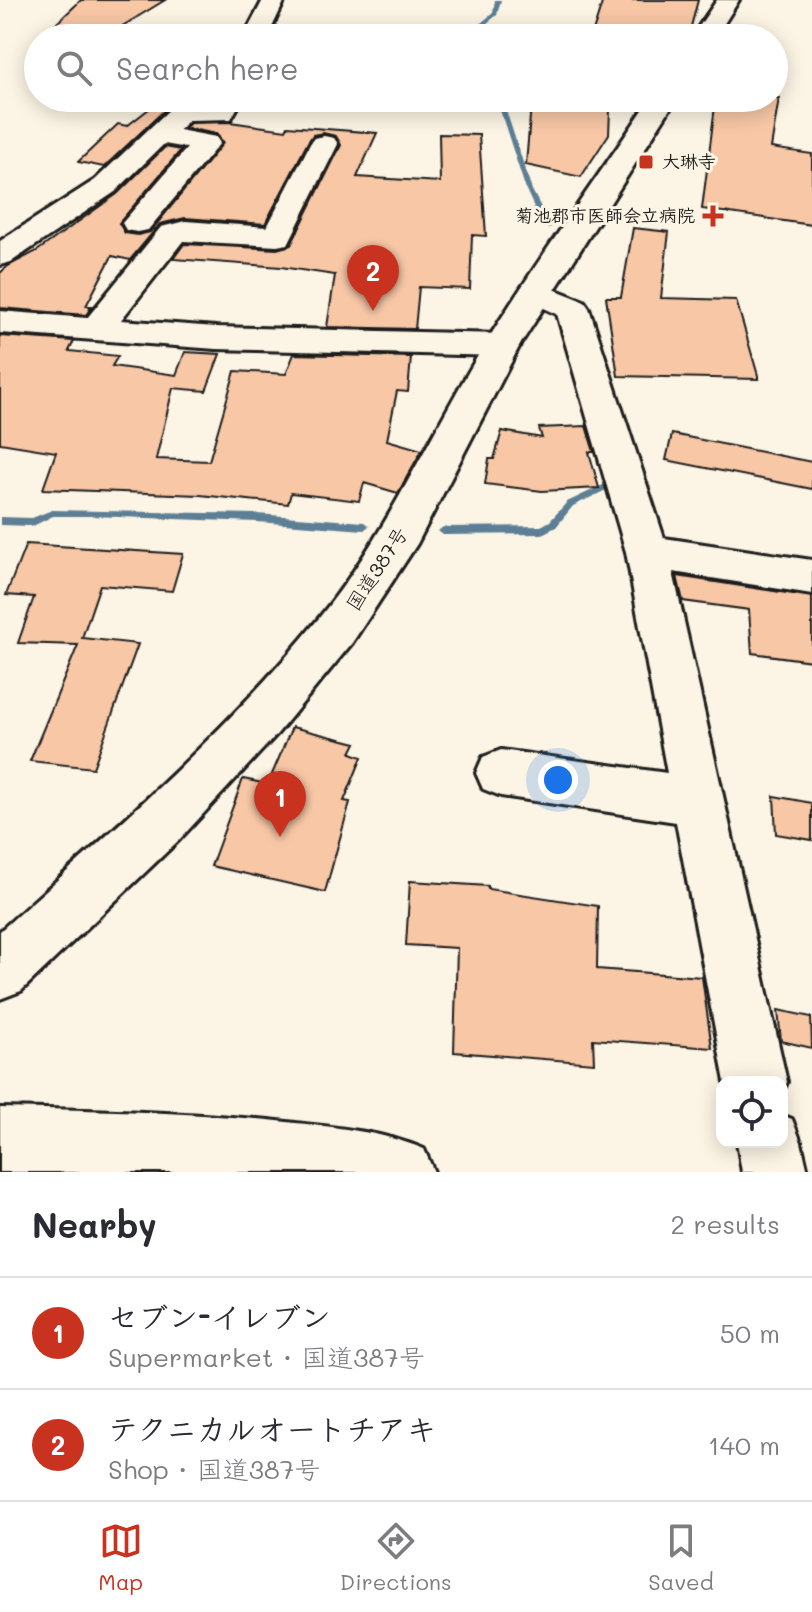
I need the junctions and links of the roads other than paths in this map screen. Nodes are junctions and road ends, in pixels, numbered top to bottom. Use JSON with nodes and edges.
{"nodes":[{"id":1,"x":274,"y":0,"type":"edge"},
{"id":2,"x":728,"y":0,"type":"edge"},
{"id":3,"x":262,"y":24,"type":"edge"},
{"id":4,"x":712,"y":24,"type":"edge"},
{"id":5,"x":182,"y":112,"type":"edge"},
{"id":6,"x":182,"y":112,"type":"edge"},
{"id":7,"x":223,"y":112,"type":"edge"},
{"id":8,"x":655,"y":112,"type":"edge"},
{"id":9,"x":158,"y":135,"type":"junction"},
{"id":10,"x":324,"y":144,"type":"dead end"},
{"id":11,"x":74,"y":207,"type":"junction"},
{"id":12,"x":137,"y":223,"type":"junction"},
{"id":13,"x":172,"y":234,"type":"junction"},
{"id":14,"x":0,"y":255,"type":"edge"},
{"id":15,"x":536,"y":292,"type":"junction"},
{"id":16,"x":0,"y":322,"type":"edge"},
{"id":17,"x":96,"y":329,"type":"junction"},
{"id":18,"x":502,"y":345,"type":"junction"},
{"id":19,"x":647,"y":552,"type":"junction"},
{"id":20,"x":812,"y":577,"type":"edge"},
{"id":21,"x":501,"y":773,"type":"dead end"},
{"id":22,"x":699,"y":801,"type":"junction"},
{"id":23,"x":0,"y":970,"type":"edge"},
{"id":24,"x":755,"y":1076,"type":"edge"},
{"id":25,"x":0,"y":1140,"type":"edge"},
{"id":26,"x":770,"y":1148,"type":"edge"},
{"id":27,"x":372,"y":1169,"type":"edge"},
{"id":28,"x":775,"y":1172,"type":"edge"}],
"edges":[{"from":1,"to":3,"type":"main road"},
{"from":2,"to":4,"type":"main road"},
{"from":5,"to":7,"type":"main road"},
{"from":6,"to":9,"type":"main road"},
{"from":8,"to":15,"type":"main road","name":"国道387号"},
{"from":9,"to":11,"type":"main road"},
{"from":9,"to":12,"type":"main road"},
{"from":10,"to":13,"type":"main road"},
{"from":11,"to":12,"type":"main road"},
{"from":11,"to":14,"type":"main road"},
{"from":12,"to":13,"type":"main road"},
{"from":13,"to":17,"type":"main road"},
{"from":15,"to":18,"type":"main road","name":"国道387号"},
{"from":15,"to":19,"type":"main road"},
{"from":16,"to":17,"type":"main road"},
{"from":17,"to":18,"type":"main road"},
{"from":18,"to":23,"type":"main road","name":"国道387号"},
{"from":19,"to":20,"type":"main road"},
{"from":19,"to":22,"type":"main road"},
{"from":21,"to":22,"type":"main road"},
{"from":22,"to":24,"type":"main road"},
{"from":25,"to":27,"type":"main road"},
{"from":26,"to":28,"type":"main road"}]}
